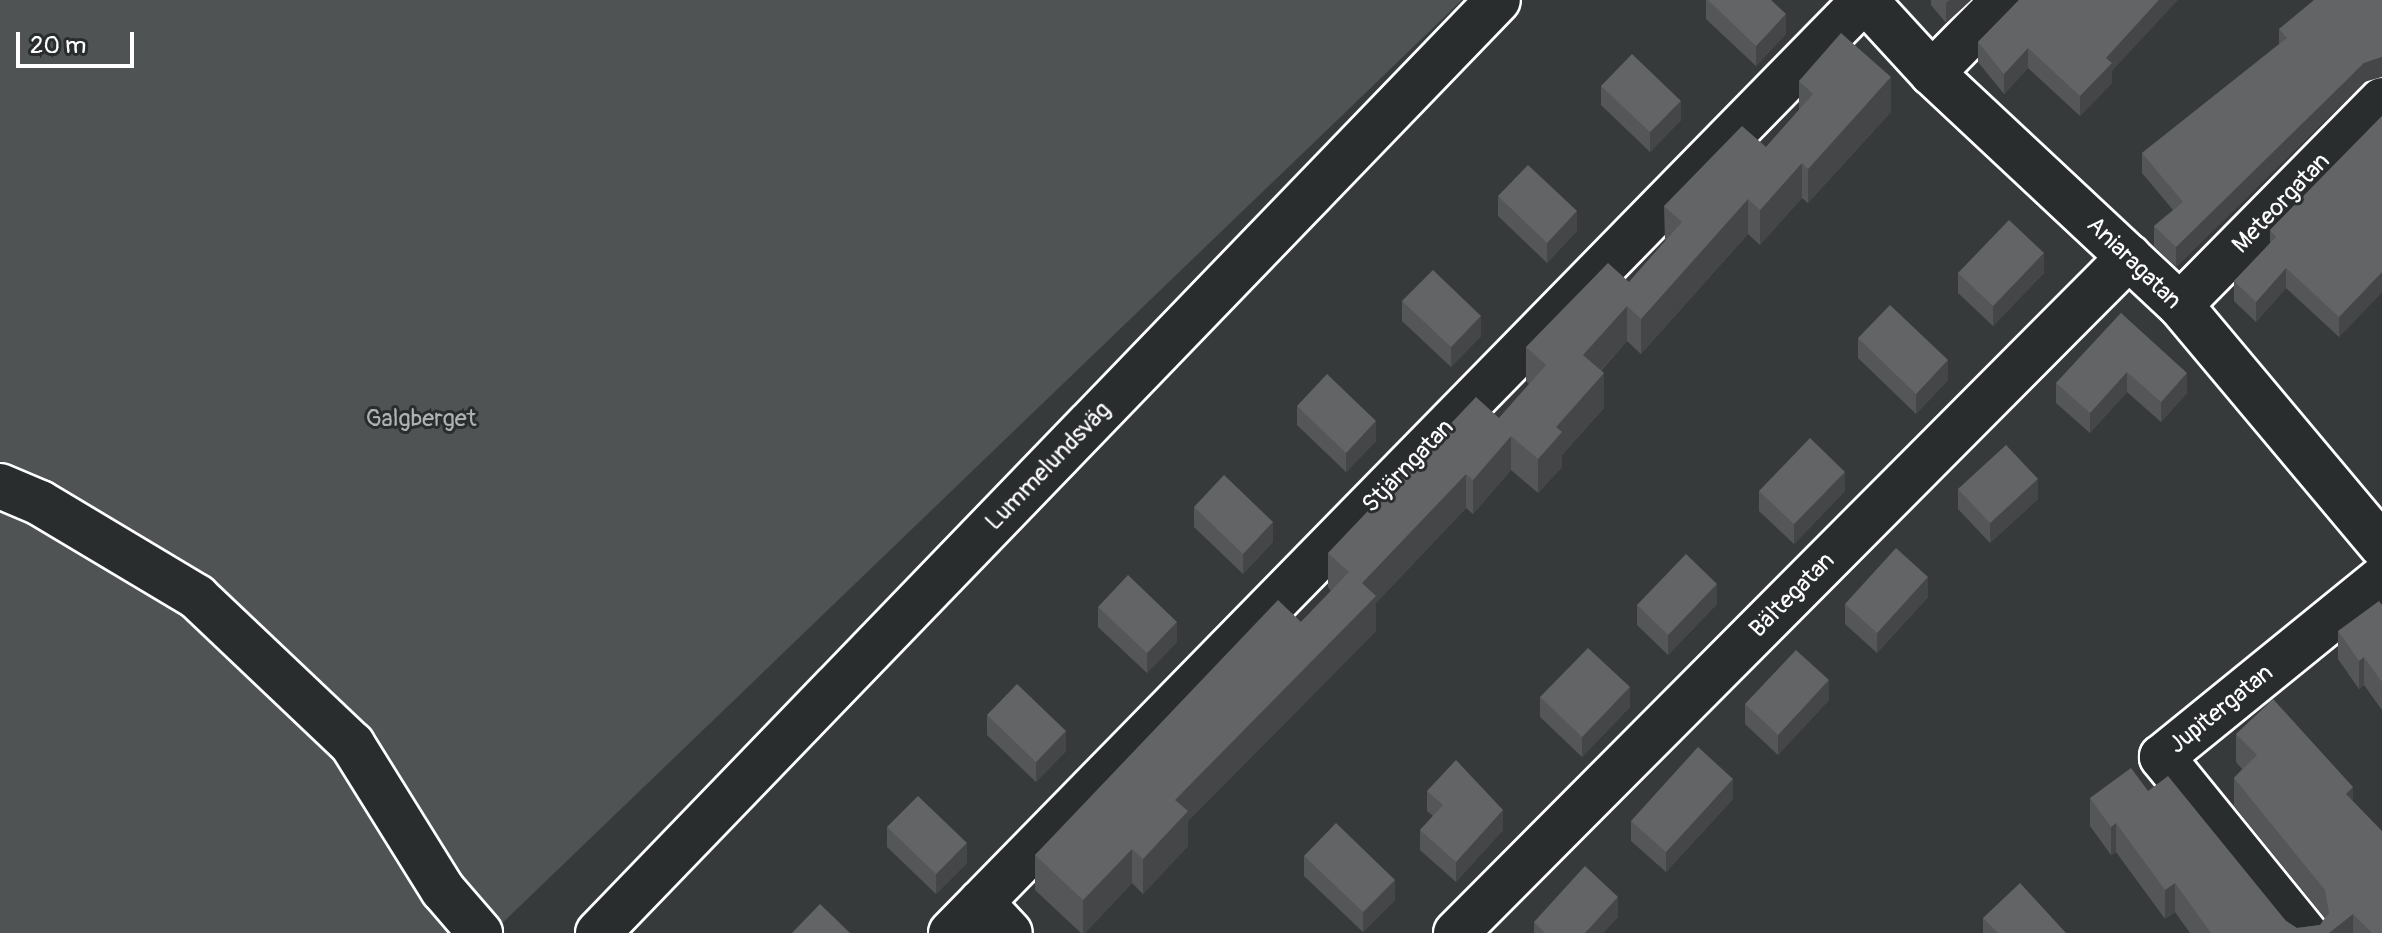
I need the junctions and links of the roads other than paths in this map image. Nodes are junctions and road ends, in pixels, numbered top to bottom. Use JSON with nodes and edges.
{"nodes":[{"id":1,"x":1498,"y":0,"type":"edge"},
{"id":2,"x":1865,"y":0,"type":"edge"},
{"id":3,"x":2004,"y":0,"type":"edge"},
{"id":4,"x":1932,"y":73,"type":"junction"},
{"id":5,"x":2382,"y":100,"type":"edge"},
{"id":6,"x":2129,"y":257,"type":"junction"},
{"id":7,"x":2180,"y":305,"type":"junction"},
{"id":8,"x":0,"y":486,"type":"edge"},
{"id":9,"x":2382,"y":546,"type":"edge"},
{"id":10,"x":2382,"y":578,"type":"edge"},
{"id":11,"x":996,"y":918,"type":"edge"},
{"id":12,"x":480,"y":933,"type":"edge"},
{"id":13,"x":598,"y":933,"type":"edge"},
{"id":14,"x":951,"y":933,"type":"edge"},
{"id":15,"x":1456,"y":933,"type":"edge"},
{"id":16,"x":2305,"y":933,"type":"edge"}],
"edges":[{"from":1,"to":13,"type":"street","name":"Lummelundsväg"},
{"from":2,"to":4,"type":"street","name":"Aniaragatan"},
{"from":2,"to":11,"type":"street","name":"Stjärngatan"},
{"from":3,"to":4,"type":"street"},
{"from":4,"to":6,"type":"street","name":"Aniaragatan"},
{"from":5,"to":7,"type":"street","name":"Meteorgatan"},
{"from":6,"to":7,"type":"street","name":"Aniaragatan"},
{"from":6,"to":15,"type":"street","name":"Bältegatan"},
{"from":7,"to":9,"type":"street","name":"Aniaragatan"},
{"from":8,"to":12,"type":"street"},
{"from":10,"to":16,"type":"street","name":"Jupitergatan"},
{"from":11,"to":14,"type":"street","name":"Stjärngatan"}]}
